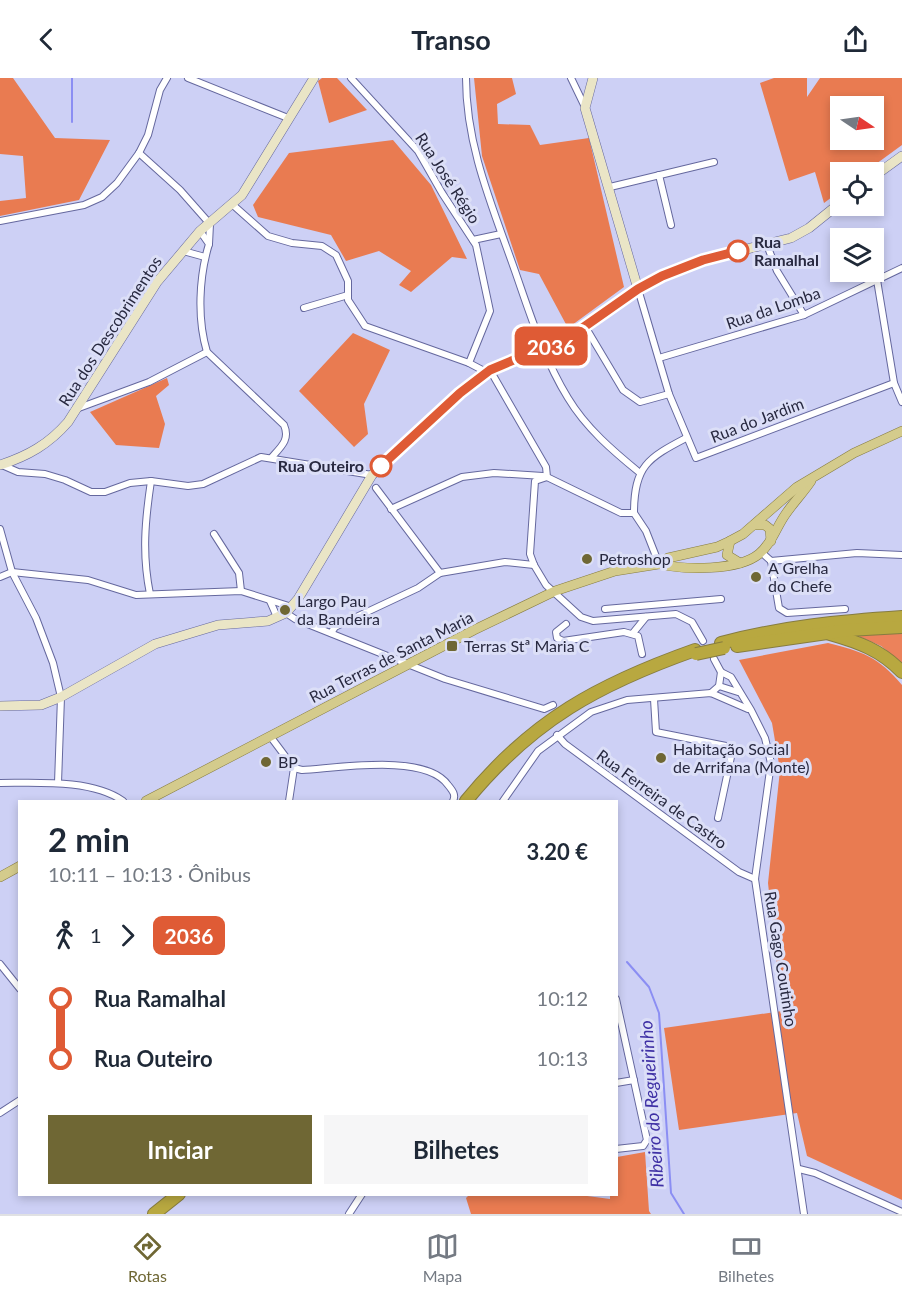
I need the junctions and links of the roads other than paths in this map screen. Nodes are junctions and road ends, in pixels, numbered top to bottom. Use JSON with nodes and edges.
{"nodes":[{"id":1,"x":167,"y":78,"type":"edge"},
{"id":2,"x":188,"y":78,"type":"edge"},
{"id":3,"x":314,"y":78,"type":"edge"},
{"id":4,"x":351,"y":78,"type":"edge"},
{"id":5,"x":466,"y":78,"type":"edge"},
{"id":6,"x":571,"y":78,"type":"edge"},
{"id":7,"x":593,"y":78,"type":"edge"},
{"id":8,"x":585,"y":108,"type":"junction"},
{"id":9,"x":288,"y":118,"type":"junction"},
{"id":10,"x":139,"y":153,"type":"junction"},
{"id":11,"x":902,"y":156,"type":"edge"},
{"id":12,"x":714,"y":162,"type":"dead end"},
{"id":13,"x":884,"y":169,"type":"edge"},
{"id":14,"x":659,"y":175,"type":"junction"},
{"id":15,"x":610,"y":187,"type":"junction"},
{"id":16,"x":233,"y":206,"type":"junction"},
{"id":17,"x":830,"y":210,"type":"edge"},
{"id":18,"x":0,"y":221,"type":"edge"},
{"id":19,"x":210,"y":224,"type":"junction"},
{"id":20,"x":671,"y":225,"type":"dead end"},
{"id":21,"x":200,"y":231,"type":"junction"},
{"id":22,"x":501,"y":234,"type":"junction"},
{"id":23,"x":473,"y":240,"type":"junction"},
{"id":24,"x":209,"y":244,"type":"junction"},
{"id":25,"x":767,"y":245,"type":"junction"},
{"id":26,"x":182,"y":250,"type":"junction"},
{"id":27,"x":205,"y":256,"type":"junction"},
{"id":28,"x":902,"y":268,"type":"edge"},
{"id":29,"x":884,"y":277,"type":"edge"},
{"id":30,"x":873,"y":282,"type":"edge"},
{"id":31,"x":877,"y":282,"type":"edge"},
{"id":32,"x":638,"y":289,"type":"junction"},
{"id":33,"x":348,"y":295,"type":"junction"},
{"id":34,"x":304,"y":308,"type":"dead end"},
{"id":35,"x":804,"y":315,"type":"junction"},
{"id":36,"x":586,"y":328,"type":"junction"},
{"id":37,"x":543,"y":349,"type":"junction"},
{"id":38,"x":207,"y":352,"type":"junction"},
{"id":39,"x":659,"y":358,"type":"junction"},
{"id":40,"x":469,"y":363,"type":"junction"},
{"id":41,"x":488,"y":371,"type":"junction"},
{"id":42,"x":894,"y":383,"type":"junction"},
{"id":43,"x":669,"y":394,"type":"junction"},
{"id":44,"x":902,"y":402,"type":"edge"},
{"id":45,"x":76,"y":409,"type":"junction"},
{"id":46,"x":902,"y":431,"type":"edge"},
{"id":47,"x":686,"y":438,"type":"junction"},
{"id":48,"x":272,"y":457,"type":"junction"},
{"id":49,"x":1,"y":465,"type":"edge"},
{"id":50,"x":640,"y":473,"type":"junction"},
{"id":51,"x":372,"y":475,"type":"junction"},
{"id":52,"x":547,"y":477,"type":"junction"},
{"id":53,"x":812,"y":480,"type":"junction"},
{"id":54,"x":151,"y":482,"type":"junction"},
{"id":55,"x":376,"y":488,"type":"dead end"},
{"id":56,"x":391,"y":509,"type":"junction"},
{"id":57,"x":634,"y":513,"type":"junction"},
{"id":58,"x":754,"y":525,"type":"junction"},
{"id":59,"x":0,"y":529,"type":"edge"},
{"id":60,"x":214,"y":534,"type":"dead end"},
{"id":61,"x":730,"y":541,"type":"junction"},
{"id":62,"x":771,"y":541,"type":"junction"},
{"id":63,"x":761,"y":552,"type":"junction"},
{"id":64,"x":902,"y":555,"type":"edge"},
{"id":65,"x":771,"y":561,"type":"junction"},
{"id":66,"x":742,"y":563,"type":"junction"},
{"id":67,"x":659,"y":564,"type":"junction"},
{"id":68,"x":534,"y":565,"type":"junction"},
{"id":69,"x":12,"y":572,"type":"junction"},
{"id":70,"x":440,"y":573,"type":"junction"},
{"id":71,"x":0,"y":577,"type":"edge"},
{"id":72,"x":241,"y":591,"type":"junction"},
{"id":73,"x":555,"y":591,"type":"junction"},
{"id":74,"x":150,"y":594,"type":"junction"},
{"id":75,"x":721,"y":599,"type":"dead end"},
{"id":76,"x":270,"y":601,"type":"junction"},
{"id":77,"x":626,"y":606,"type":"junction"},
{"id":78,"x":605,"y":609,"type":"dead end"},
{"id":79,"x":845,"y":609,"type":"dead end"},
{"id":80,"x":285,"y":612,"type":"junction"},
{"id":81,"x":902,"y":614,"type":"edge"},
{"id":82,"x":646,"y":617,"type":"junction"},
{"id":83,"x":627,"y":618,"type":"junction"},
{"id":84,"x":566,"y":624,"type":"dead end"},
{"id":85,"x":902,"y":627,"type":"edge"},
{"id":86,"x":331,"y":633,"type":"junction"},
{"id":87,"x":633,"y":633,"type":"junction"},
{"id":88,"x":826,"y":633,"type":"junction"},
{"id":89,"x":723,"y":646,"type":"junction"},
{"id":90,"x":698,"y":648,"type":"junction"},
{"id":91,"x":642,"y":654,"type":"dead end"},
{"id":92,"x":390,"y":658,"type":"junction"},
{"id":93,"x":714,"y":658,"type":"dead end"},
{"id":94,"x":409,"y":664,"type":"junction"},
{"id":95,"x":398,"y":670,"type":"junction"},
{"id":96,"x":721,"y":672,"type":"junction"},
{"id":97,"x":902,"y":672,"type":"edge"},
{"id":98,"x":719,"y":686,"type":"junction"},
{"id":99,"x":738,"y":692,"type":"junction"},
{"id":100,"x":711,"y":693,"type":"junction"},
{"id":101,"x":61,"y":697,"type":"junction"},
{"id":102,"x":654,"y":699,"type":"junction"},
{"id":103,"x":553,"y":705,"type":"dead end"},
{"id":104,"x":0,"y":706,"type":"edge"},
{"id":105,"x":751,"y":711,"type":"junction"},
{"id":106,"x":557,"y":735,"type":"junction"},
{"id":107,"x":270,"y":736,"type":"junction"},
{"id":108,"x":294,"y":768,"type":"junction"},
{"id":109,"x":0,"y":783,"type":"edge"},
{"id":110,"x":58,"y":783,"type":"junction"},
{"id":111,"x":120,"y":800,"type":"edge"},
{"id":112,"x":148,"y":800,"type":"edge"},
{"id":113,"x":289,"y":800,"type":"edge"},
{"id":114,"x":453,"y":800,"type":"edge"},
{"id":115,"x":467,"y":800,"type":"edge"},
{"id":116,"x":474,"y":800,"type":"edge"},
{"id":117,"x":503,"y":800,"type":"edge"},
{"id":118,"x":718,"y":818,"type":"dead end"},
{"id":119,"x":18,"y":867,"type":"edge"},
{"id":120,"x":0,"y":877,"type":"edge"},
{"id":121,"x":755,"y":879,"type":"junction"},
{"id":122,"x":0,"y":964,"type":"edge"},
{"id":123,"x":18,"y":987,"type":"edge"},
{"id":124,"x":618,"y":1008,"type":"edge"},
{"id":125,"x":634,"y":1080,"type":"junction"},
{"id":126,"x":618,"y":1083,"type":"edge"},
{"id":127,"x":18,"y":1101,"type":"edge"},
{"id":128,"x":0,"y":1113,"type":"edge"},
{"id":129,"x":618,"y":1149,"type":"edge"},
{"id":130,"x":799,"y":1169,"type":"junction"},
{"id":131,"x":176,"y":1196,"type":"edge"},
{"id":132,"x":184,"y":1196,"type":"edge"},
{"id":133,"x":361,"y":1196,"type":"edge"},
{"id":134,"x":902,"y":1212,"type":"edge"},
{"id":135,"x":154,"y":1214,"type":"edge"},
{"id":136,"x":161,"y":1214,"type":"edge"},
{"id":137,"x":349,"y":1214,"type":"edge"},
{"id":138,"x":804,"y":1214,"type":"edge"}],
"edges":[{"from":1,"to":10,"type":"street"},
{"from":2,"to":9,"type":"street"},
{"from":3,"to":9,"type":"street","name":"Rua dos Descobrimentos"},
{"from":4,"to":23,"type":"street","name":"Rua José Régio"},
{"from":5,"to":22,"type":"street"},
{"from":6,"to":8,"type":"street"},
{"from":7,"to":8,"type":"street"},
{"from":8,"to":15,"type":"street"},
{"from":9,"to":16,"type":"street","name":"Rua dos Descobrimentos"},
{"from":10,"to":18,"type":"street"},
{"from":10,"to":19,"type":"street"},
{"from":11,"to":13,"type":"street"},
{"from":12,"to":14,"type":"street"},
{"from":14,"to":15,"type":"street"},
{"from":14,"to":20,"type":"street"},
{"from":15,"to":32,"type":"street"},
{"from":16,"to":19,"type":"street","name":"Rua dos Descobrimentos"},
{"from":16,"to":33,"type":"street"},
{"from":17,"to":25,"type":"street"},
{"from":19,"to":21,"type":"street","name":"Rua dos Descobrimentos"},
{"from":19,"to":24,"type":"street"},
{"from":21,"to":24,"type":"street"},
{"from":21,"to":26,"type":"street","name":"Rua dos Descobrimentos"},
{"from":22,"to":23,"type":"street"},
{"from":22,"to":37,"type":"street"},
{"from":23,"to":40,"type":"street","name":"Rua José Régio"},
{"from":24,"to":27,"type":"street"},
{"from":25,"to":32,"type":"street"},
{"from":25,"to":35,"type":"street"},
{"from":26,"to":27,"type":"street"},
{"from":26,"to":45,"type":"street","name":"Rua dos Descobrimentos"},
{"from":27,"to":38,"type":"street"},
{"from":28,"to":29,"type":"street","name":"Rua da Lomba"},
{"from":30,"to":35,"type":"street","name":"Rua da Lomba"},
{"from":31,"to":42,"type":"street"},
{"from":32,"to":36,"type":"street"},
{"from":32,"to":39,"type":"street","name":"Rua do Jardim"},
{"from":33,"to":34,"type":"street"},
{"from":33,"to":40,"type":"street"},
{"from":35,"to":39,"type":"street","name":"Rua da Lomba"},
{"from":36,"to":37,"type":"street"},
{"from":36,"to":43,"type":"street"},
{"from":37,"to":41,"type":"street"},
{"from":37,"to":50,"type":"street"},
{"from":38,"to":45,"type":"street"},
{"from":38,"to":48,"type":"street"},
{"from":39,"to":43,"type":"street","name":"Rua do Jardim"},
{"from":40,"to":41,"type":"street"},
{"from":41,"to":51,"type":"street"},
{"from":41,"to":52,"type":"street"},
{"from":42,"to":44,"type":"street"},
{"from":42,"to":47,"type":"street","name":"Rua do Jardim"},
{"from":43,"to":47,"type":"street","name":"Rua do Jardim"},
{"from":45,"to":49,"type":"street","name":"Rua dos Descobrimentos"},
{"from":46,"to":53,"type":"main road"},
{"from":47,"to":50,"type":"street"},
{"from":48,"to":51,"type":"street"},
{"from":48,"to":54,"type":"street"},
{"from":49,"to":54,"type":"street"},
{"from":50,"to":57,"type":"street"},
{"from":51,"to":80,"type":"street"},
{"from":52,"to":56,"type":"street"},
{"from":52,"to":57,"type":"street"},
{"from":52,"to":68,"type":"street"},
{"from":53,"to":58,"type":"main road"},
{"from":53,"to":62,"type":"main road"},
{"from":54,"to":74,"type":"street"},
{"from":55,"to":56,"type":"street"},
{"from":56,"to":70,"type":"street"},
{"from":57,"to":67,"type":"street"},
{"from":58,"to":61,"type":"main road"},
{"from":58,"to":62,"type":"main road"},
{"from":59,"to":69,"type":"street"},
{"from":60,"to":72,"type":"street"},
{"from":61,"to":66,"type":"main road"},
{"from":61,"to":67,"type":"main road"},
{"from":62,"to":63,"type":"main road"},
{"from":63,"to":65,"type":"street"},
{"from":63,"to":66,"type":"main road"},
{"from":64,"to":65,"type":"street"},
{"from":65,"to":79,"type":"street"},
{"from":66,"to":67,"type":"main road"},
{"from":67,"to":73,"type":"main road","name":"Rua Terras de Santa Maria"},
{"from":68,"to":70,"type":"street"},
{"from":68,"to":73,"type":"street"},
{"from":69,"to":71,"type":"street"},
{"from":69,"to":74,"type":"street"},
{"from":69,"to":101,"type":"street"},
{"from":70,"to":86,"type":"street"},
{"from":72,"to":74,"type":"street"},
{"from":72,"to":76,"type":"street"},
{"from":73,"to":83,"type":"street"},
{"from":73,"to":94,"type":"main road","name":"Rua Terras de Santa Maria"},
{"from":75,"to":77,"type":"street"},
{"from":76,"to":80,"type":"street"},
{"from":76,"to":80,"type":"street"},
{"from":77,"to":78,"type":"street"},
{"from":77,"to":83,"type":"street"},
{"from":80,"to":86,"type":"street"},
{"from":80,"to":101,"type":"street"},
{"from":81,"to":89,"type":"highway"},
{"from":82,"to":83,"type":"street"},
{"from":82,"to":87,"type":"street"},
{"from":82,"to":90,"type":"street"},
{"from":84,"to":87,"type":"street"},
{"from":85,"to":88,"type":"highway"},
{"from":86,"to":92,"type":"street"},
{"from":87,"to":91,"type":"street"},
{"from":88,"to":89,"type":"highway"},
{"from":88,"to":97,"type":"highway"},
{"from":89,"to":90,"type":"highway","bridge":true},
{"from":90,"to":115,"type":"highway"},
{"from":90,"to":116,"type":"highway"},
{"from":92,"to":94,"type":"street"},
{"from":92,"to":95,"type":"street"},
{"from":93,"to":96,"type":"street","name":"Rua Gago Coutinho"},
{"from":94,"to":95,"type":"main road","name":"Rua Terras de Santa Maria"},
{"from":94,"to":103,"type":"street"},
{"from":95,"to":107,"type":"main road","name":"Rua Terras de Santa Maria"},
{"from":96,"to":98,"type":"street"},
{"from":96,"to":99,"type":"street","name":"Rua Gago Coutinho"},
{"from":98,"to":99,"type":"street"},
{"from":98,"to":100,"type":"street"},
{"from":99,"to":105,"type":"street","name":"Rua Gago Coutinho"},
{"from":100,"to":102,"type":"street"},
{"from":100,"to":105,"type":"street"},
{"from":101,"to":104,"type":"street"},
{"from":101,"to":110,"type":"street"},
{"from":102,"to":106,"type":"street"},
{"from":102,"to":118,"type":"street"},
{"from":105,"to":121,"type":"street","name":"Rua Gago Coutinho"},
{"from":106,"to":117,"type":"street"},
{"from":106,"to":121,"type":"street","name":"Rua Ferreira de Castro"},
{"from":107,"to":108,"type":"street"},
{"from":107,"to":112,"type":"main road","name":"Rua Terras de Santa Maria"},
{"from":108,"to":113,"type":"street"},
{"from":108,"to":114,"type":"street"},
{"from":109,"to":110,"type":"street"},
{"from":110,"to":111,"type":"street"},
{"from":119,"to":120,"type":"main road"},
{"from":121,"to":130,"type":"street","name":"Rua Gago Coutinho"},
{"from":122,"to":123,"type":"street"},
{"from":124,"to":125,"type":"street"},
{"from":125,"to":126,"type":"street"},
{"from":125,"to":129,"type":"street"},
{"from":127,"to":128,"type":"street"},
{"from":130,"to":134,"type":"street"},
{"from":130,"to":138,"type":"street","name":"Rua Gago Coutinho"},
{"from":131,"to":135,"type":"highway"},
{"from":132,"to":136,"type":"highway"},
{"from":133,"to":137,"type":"street"}]}
